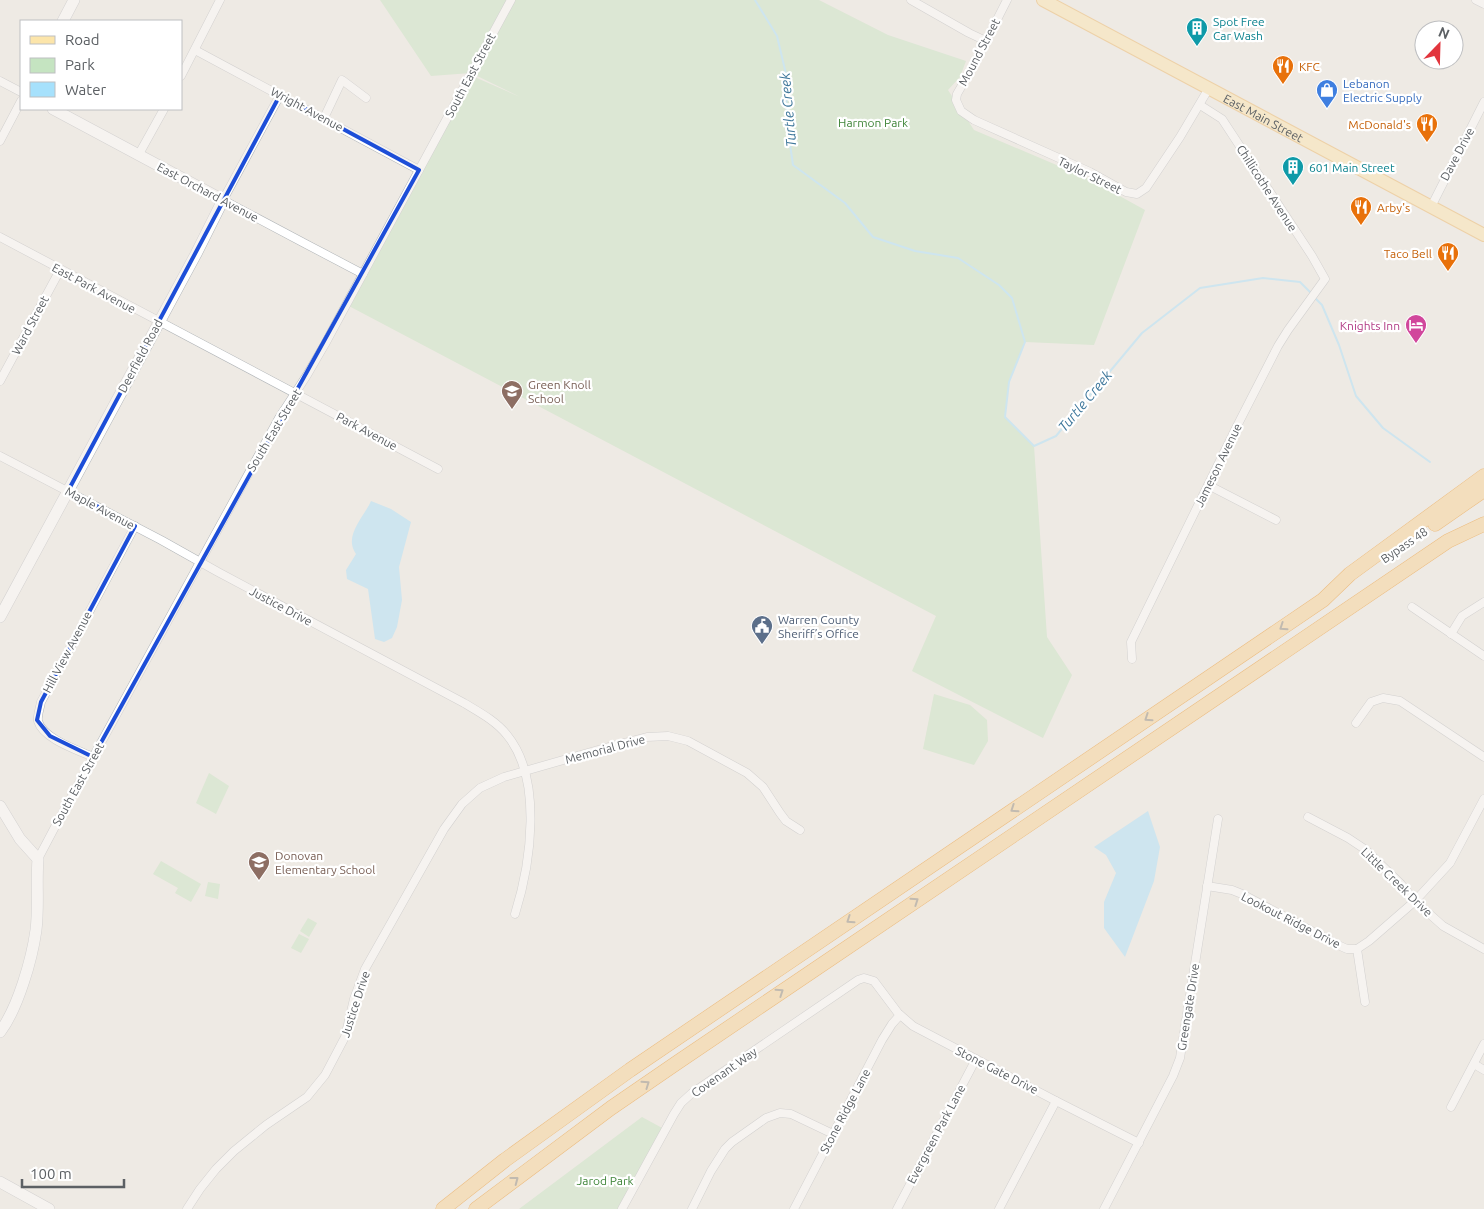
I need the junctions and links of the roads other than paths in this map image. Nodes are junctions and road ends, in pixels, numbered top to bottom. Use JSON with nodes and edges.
{"nodes":[{"id":1,"x":74,"y":0,"type":"edge"},
{"id":2,"x":220,"y":0,"type":"edge"},
{"id":3,"x":511,"y":0,"type":"edge"},
{"id":4,"x":911,"y":0,"type":"edge"},
{"id":5,"x":1007,"y":0,"type":"edge"},
{"id":6,"x":1043,"y":0,"type":"edge"},
{"id":7,"x":1476,"y":0,"type":"edge"},
{"id":8,"x":1484,"y":4,"type":"edge"},
{"id":9,"x":64,"y":20,"type":"edge"},
{"id":10,"x":986,"y":41,"type":"junction"},
{"id":11,"x":195,"y":50,"type":"junction"},
{"id":12,"x":182,"y":74,"type":"edge"},
{"id":13,"x":0,"y":81,"type":"edge"},
{"id":14,"x":1209,"y":88,"type":"junction"},
{"id":15,"x":20,"y":91,"type":"edge"},
{"id":16,"x":280,"y":95,"type":"junction"},
{"id":17,"x":366,"y":98,"type":"dead end"},
{"id":18,"x":1484,"y":102,"type":"edge"},
{"id":19,"x":20,"y":103,"type":"edge"},
{"id":20,"x":958,"y":105,"type":"joint"},
{"id":21,"x":1200,"y":105,"type":"junction"},
{"id":22,"x":55,"y":110,"type":"edge"},
{"id":23,"x":163,"y":110,"type":"edge"},
{"id":24,"x":324,"y":118,"type":"junction"},
{"id":25,"x":0,"y":142,"type":"edge"},
{"id":26,"x":138,"y":154,"type":"junction"},
{"id":27,"x":419,"y":170,"type":"junction"},
{"id":28,"x":223,"y":200,"type":"junction"},
{"id":29,"x":1431,"y":207,"type":"junction"},
{"id":30,"x":1484,"y":235,"type":"edge"},
{"id":31,"x":0,"y":237,"type":"edge"},
{"id":32,"x":60,"y":270,"type":"junction"},
{"id":33,"x":363,"y":274,"type":"junction"},
{"id":34,"x":1325,"y":279,"type":"joint"},
{"id":35,"x":159,"y":322,"type":"junction"},
{"id":36,"x":0,"y":381,"type":"edge"},
{"id":37,"x":295,"y":394,"type":"junction"},
{"id":38,"x":0,"y":456,"type":"edge"},
{"id":39,"x":438,"y":469,"type":"dead end"},
{"id":40,"x":1484,"y":476,"type":"edge"},
{"id":41,"x":1208,"y":485,"type":"junction"},
{"id":42,"x":1484,"y":490,"type":"edge"},
{"id":43,"x":68,"y":491,"type":"junction"},
{"id":44,"x":1484,"y":516,"type":"edge"},
{"id":45,"x":1276,"y":520,"type":"dead end"},
{"id":46,"x":1484,"y":524,"type":"edge"},
{"id":47,"x":135,"y":526,"type":"junction"},
{"id":48,"x":1448,"y":541,"type":"junction"},
{"id":49,"x":200,"y":562,"type":"junction"},
{"id":50,"x":1323,"y":600,"type":"junction"},
{"id":51,"x":1484,"y":602,"type":"edge"},
{"id":52,"x":1412,"y":608,"type":"dead end"},
{"id":53,"x":0,"y":617,"type":"edge"},
{"id":54,"x":1451,"y":634,"type":"junction"},
{"id":55,"x":1484,"y":656,"type":"edge"},
{"id":56,"x":1132,"y":659,"type":"dead end"},
{"id":57,"x":1356,"y":724,"type":"dead end"},
{"id":58,"x":93,"y":757,"type":"junction"},
{"id":59,"x":1484,"y":757,"type":"edge"},
{"id":60,"x":526,"y":771,"type":"junction"},
{"id":61,"x":1484,"y":799,"type":"edge"},
{"id":62,"x":0,"y":806,"type":"edge"},
{"id":63,"x":1308,"y":817,"type":"dead end"},
{"id":64,"x":1218,"y":819,"type":"dead end"},
{"id":65,"x":800,"y":830,"type":"dead end"},
{"id":66,"x":38,"y":860,"type":"junction"},
{"id":67,"x":1207,"y":886,"type":"junction"},
{"id":68,"x":1415,"y":900,"type":"junction"},
{"id":69,"x":515,"y":914,"type":"dead end"},
{"id":70,"x":1357,"y":949,"type":"junction"},
{"id":71,"x":1484,"y":949,"type":"edge"},
{"id":72,"x":870,"y":979,"type":"joint"},
{"id":73,"x":1365,"y":1002,"type":"dead end"},
{"id":74,"x":900,"y":1015,"type":"junction"},
{"id":75,"x":0,"y":1032,"type":"edge"},
{"id":76,"x":1484,"y":1044,"type":"edge"},
{"id":77,"x":976,"y":1059,"type":"junction"},
{"id":78,"x":1474,"y":1064,"type":"junction"},
{"id":79,"x":1484,"y":1070,"type":"edge"},
{"id":80,"x":1056,"y":1101,"type":"junction"},
{"id":81,"x":1451,"y":1107,"type":"dead end"},
{"id":82,"x":833,"y":1134,"type":"junction"},
{"id":83,"x":1139,"y":1142,"type":"junction"},
{"id":84,"x":0,"y":1182,"type":"edge"},
{"id":85,"x":31,"y":1204,"type":"edge"},
{"id":86,"x":49,"y":1209,"type":"edge"},
{"id":87,"x":187,"y":1209,"type":"edge"},
{"id":88,"x":443,"y":1209,"type":"edge"},
{"id":89,"x":476,"y":1209,"type":"edge"},
{"id":90,"x":622,"y":1209,"type":"edge"},
{"id":91,"x":692,"y":1209,"type":"edge"},
{"id":92,"x":794,"y":1209,"type":"edge"},
{"id":93,"x":897,"y":1209,"type":"edge"},
{"id":94,"x":999,"y":1209,"type":"edge"},
{"id":95,"x":1104,"y":1209,"type":"edge"}],
"edges":[{"from":1,"to":9,"type":"street"},
{"from":2,"to":11,"type":"street"},
{"from":3,"to":27,"type":"street","name":"South East Street"},
{"from":4,"to":10,"type":"street"},
{"from":5,"to":10,"type":"street","name":"Mound Street"},
{"from":6,"to":14,"type":"main road","name":"East Main Street"},
{"from":7,"to":8,"type":"street"},
{"from":10,"to":20,"type":"street","name":"Mound Street"},
{"from":11,"to":12,"type":"street"},
{"from":11,"to":16,"type":"street","name":"Wright Avenue"},
{"from":13,"to":15,"type":"street"},
{"from":14,"to":21,"type":"street","name":"Taylor Street"},
{"from":14,"to":29,"type":"main road","name":"East Main Street"},
{"from":16,"to":24,"type":"street","name":"Wright Avenue"},
{"from":16,"to":28,"type":"street","name":"Deerfield Road"},
{"from":17,"to":24,"type":"street"},
{"from":18,"to":29,"type":"street","name":"Dave Drive"},
{"from":19,"to":25,"type":"street"},
{"from":20,"to":21,"type":"street","name":"Taylor Street"},
{"from":21,"to":34,"type":"street","name":"Chillicothe Avenue"},
{"from":22,"to":26,"type":"street","name":"East Orchard Avenue"},
{"from":23,"to":26,"type":"street"},
{"from":24,"to":27,"type":"street","name":"Wright Avenue"},
{"from":26,"to":28,"type":"street","name":"East Orchard Avenue"},
{"from":27,"to":33,"type":"street","name":"South East Street"},
{"from":28,"to":33,"type":"street","name":"East Orchard Avenue"},
{"from":28,"to":35,"type":"street","name":"Deerfield Road"},
{"from":29,"to":30,"type":"main road","name":"East Main Street"},
{"from":31,"to":32,"type":"street","name":"East Park Avenue"},
{"from":32,"to":35,"type":"street","name":"East Park Avenue"},
{"from":32,"to":36,"type":"street","name":"Ward Street"},
{"from":33,"to":37,"type":"street","name":"South East Street"},
{"from":34,"to":41,"type":"street","name":"Jameson Avenue"},
{"from":35,"to":37,"type":"street","name":"East Park Avenue"},
{"from":35,"to":43,"type":"street","name":"Deerfield Road"},
{"from":37,"to":39,"type":"street","name":"Park Avenue"},
{"from":37,"to":49,"type":"street","name":"South East Street"},
{"from":38,"to":43,"type":"street","name":"Maple Avenue"},
{"from":40,"to":50,"type":"highway"},
{"from":41,"to":45,"type":"street"},
{"from":41,"to":56,"type":"street","name":"Jameson Avenue"},
{"from":42,"to":50,"type":"highway","name":"Bypass 48"},
{"from":43,"to":47,"type":"street","name":"Maple Avenue"},
{"from":43,"to":53,"type":"street","name":"Deerfield Road"},
{"from":44,"to":48,"type":"highway","name":"Bypass 48"},
{"from":46,"to":48,"type":"highway"},
{"from":47,"to":49,"type":"street","name":"Maple Avenue"},
{"from":47,"to":58,"type":"street","name":"Hill View Avenue"},
{"from":89,"to":48,"type":"highway","one_way":true},
{"from":49,"to":58,"type":"street","name":"South East Street"},
{"from":49,"to":60,"type":"street","name":"Justice Drive"},
{"from":50,"to":88,"type":"highway","one_way":true},
{"from":51,"to":54,"type":"street"},
{"from":52,"to":54,"type":"street"},
{"from":54,"to":55,"type":"street"},
{"from":57,"to":59,"type":"street"},
{"from":58,"to":66,"type":"street","name":"South East Street"},
{"from":60,"to":65,"type":"street","name":"Memorial Drive"},
{"from":60,"to":69,"type":"street","name":"Justice Drive"},
{"from":60,"to":87,"type":"street","name":"Justice Drive"},
{"from":61,"to":68,"type":"street","name":"Lookout Ridge Drive"},
{"from":62,"to":66,"type":"street"},
{"from":63,"to":68,"type":"street","name":"Little Creek Drive"},
{"from":64,"to":67,"type":"street","name":"Greengate Drive"},
{"from":66,"to":75,"type":"street"},
{"from":67,"to":70,"type":"street","name":"Lookout Ridge Drive"},
{"from":67,"to":83,"type":"street","name":"Greengate Drive"},
{"from":68,"to":70,"type":"street","name":"Lookout Ridge Drive"},
{"from":68,"to":71,"type":"street","name":"Little Creek Drive"},
{"from":70,"to":73,"type":"street"},
{"from":72,"to":74,"type":"street","name":"Stone Gate Drive"},
{"from":72,"to":90,"type":"street","name":"Covenant Way"},
{"from":74,"to":77,"type":"street","name":"Stone Gate Drive"},
{"from":74,"to":82,"type":"street","name":"Stone Ridge Lane"},
{"from":76,"to":78,"type":"street"},
{"from":77,"to":80,"type":"street","name":"Stone Gate Drive"},
{"from":77,"to":93,"type":"street","name":"Evergreen Park Lane"},
{"from":78,"to":79,"type":"street"},
{"from":78,"to":81,"type":"street"},
{"from":80,"to":83,"type":"street","name":"Stone Gate Drive"},
{"from":80,"to":94,"type":"street"},
{"from":82,"to":91,"type":"street"},
{"from":82,"to":92,"type":"street","name":"Stone Ridge Lane"},
{"from":83,"to":95,"type":"street","name":"Greengate Drive"},
{"from":84,"to":85,"type":"street"},
{"from":85,"to":86,"type":"street"}]}
